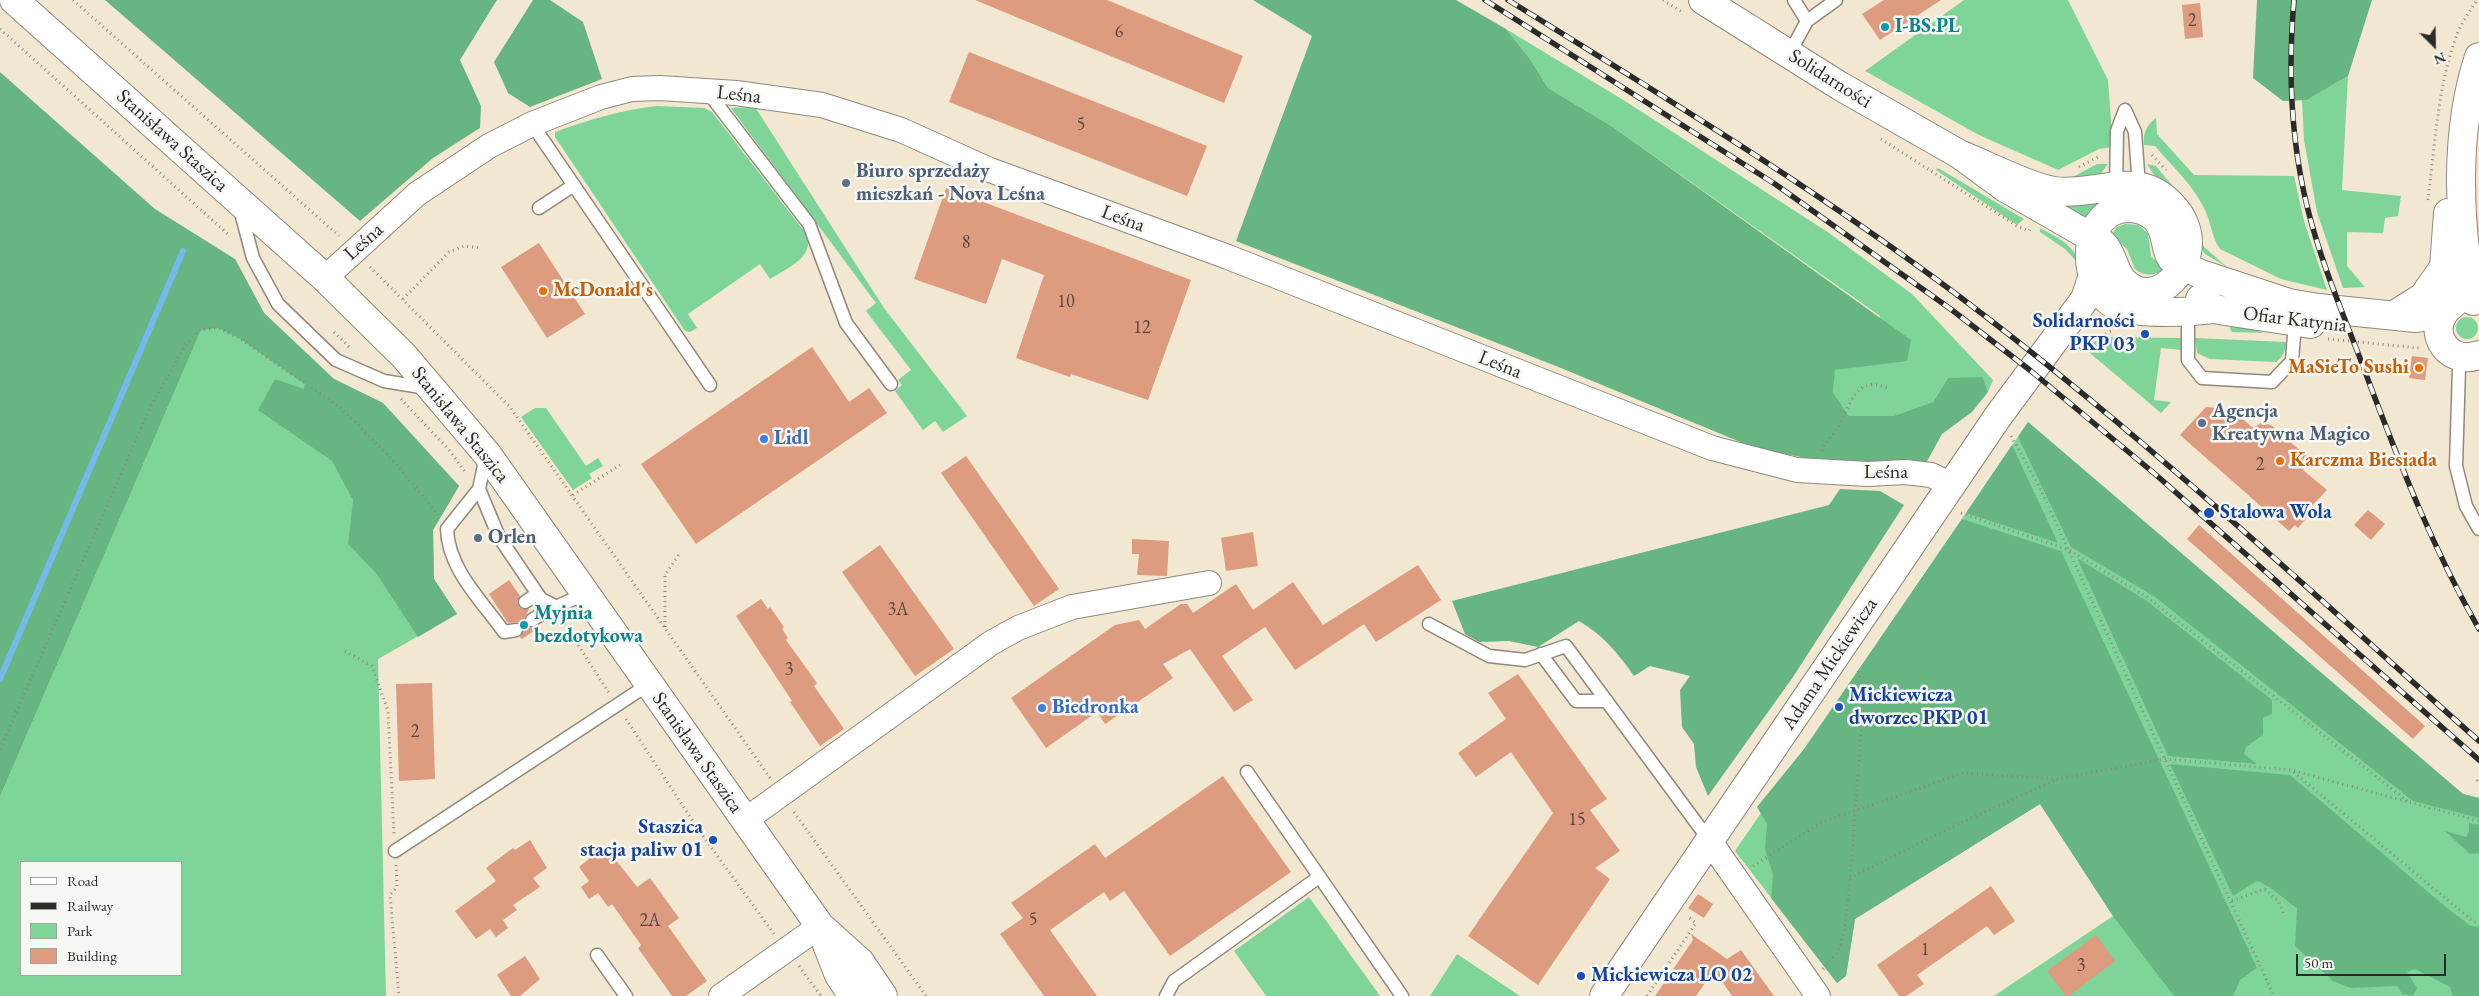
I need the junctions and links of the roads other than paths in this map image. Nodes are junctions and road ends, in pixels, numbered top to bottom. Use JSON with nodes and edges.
{"nodes":[{"id":1,"x":14,"y":0,"type":"edge"},
{"id":2,"x":1703,"y":0,"type":"edge"},
{"id":3,"x":1794,"y":0,"type":"edge"},
{"id":4,"x":1836,"y":0,"type":"edge"},
{"id":5,"x":1807,"y":21,"type":"junction"},
{"id":6,"x":1789,"y":54,"type":"junction"},
{"id":7,"x":2479,"y":60,"type":"edge"},
{"id":8,"x":707,"y":91,"type":"junction"},
{"id":9,"x":532,"y":124,"type":"junction"},
{"id":10,"x":1959,"y":154,"type":"junction"},
{"id":11,"x":2460,"y":171,"type":"junction"},
{"id":12,"x":574,"y":185,"type":"junction"},
{"id":13,"x":2123,"y":194,"type":"junction"},
{"id":14,"x":237,"y":199,"type":"junction"},
{"id":15,"x":538,"y":208,"type":"dead end"},
{"id":16,"x":2092,"y":238,"type":"junction"},
{"id":17,"x":2182,"y":266,"type":"junction"},
{"id":18,"x":2444,"y":267,"type":"junction"},
{"id":19,"x":2093,"y":275,"type":"junction"},
{"id":20,"x":325,"y":278,"type":"junction"},
{"id":21,"x":2152,"y":291,"type":"junction"},
{"id":22,"x":2116,"y":305,"type":"junction"},
{"id":23,"x":2215,"y":309,"type":"junction"},
{"id":24,"x":2188,"y":310,"type":"junction"},
{"id":25,"x":2396,"y":314,"type":"junction"},
{"id":26,"x":2452,"y":318,"type":"edge"},
{"id":27,"x":2294,"y":330,"type":"junction"},
{"id":28,"x":2061,"y":335,"type":"junction"},
{"id":29,"x":2471,"y":356,"type":"edge"},
{"id":30,"x":891,"y":384,"type":"dead end"},
{"id":31,"x":710,"y":385,"type":"dead end"},
{"id":32,"x":434,"y":389,"type":"junction"},
{"id":33,"x":487,"y":454,"type":"junction"},
{"id":34,"x":1952,"y":485,"type":"junction"},
{"id":35,"x":479,"y":489,"type":"junction"},
{"id":36,"x":2479,"y":529,"type":"edge"},
{"id":37,"x":1209,"y":583,"type":"dead end"},
{"id":38,"x":585,"y":593,"type":"junction"},
{"id":39,"x":537,"y":594,"type":"junction"},
{"id":40,"x":525,"y":602,"type":"dead end"},
{"id":41,"x":555,"y":606,"type":"junction"},
{"id":42,"x":532,"y":620,"type":"dead end"},
{"id":43,"x":1429,"y":624,"type":"dead end"},
{"id":44,"x":516,"y":630,"type":"dead end"},
{"id":45,"x":1541,"y":654,"type":"junction"},
{"id":46,"x":649,"y":684,"type":"junction"},
{"id":47,"x":1607,"y":701,"type":"junction"},
{"id":48,"x":1247,"y":772,"type":"dead end"},
{"id":49,"x":744,"y":821,"type":"junction"},
{"id":50,"x":1709,"y":840,"type":"junction"},
{"id":51,"x":395,"y":851,"type":"road end"},
{"id":52,"x":1319,"y":877,"type":"junction"},
{"id":53,"x":820,"y":926,"type":"junction"},
{"id":54,"x":597,"y":955,"type":"dead end"},
{"id":55,"x":1818,"y":985,"type":"edge"},
{"id":56,"x":626,"y":996,"type":"edge"},
{"id":57,"x":721,"y":996,"type":"edge"},
{"id":58,"x":853,"y":996,"type":"edge"},
{"id":59,"x":883,"y":996,"type":"edge"},
{"id":60,"x":1166,"y":996,"type":"edge"},
{"id":61,"x":1402,"y":996,"type":"edge"},
{"id":62,"x":1604,"y":996,"type":"edge"}],
"edges":[{"from":1,"to":14,"type":"street","name":"Stanisława Staszica"},
{"from":2,"to":6,"type":"street","name":"Solidarności"},
{"from":3,"to":5,"type":"lane"},
{"from":4,"to":5,"type":"lane"},
{"from":5,"to":6,"type":"lane"},
{"from":6,"to":10,"type":"street","name":"Solidarności"},
{"from":7,"to":11,"type":"street"},
{"from":8,"to":9,"type":"street","name":"Leśna"},
{"from":8,"to":30,"type":"lane"},
{"from":8,"to":34,"type":"street","name":"Leśna"},
{"from":9,"to":12,"type":"lane"},
{"from":9,"to":20,"type":"street","name":"Leśna"},
{"from":10,"to":13,"type":"street","name":"Solidarności"},
{"from":10,"to":16,"type":"street","name":"Solidarności"},
{"from":11,"to":18,"type":"street"},
{"from":11,"to":26,"type":"street"},
{"from":12,"to":15,"type":"lane"},
{"from":12,"to":31,"type":"lane"},
{"from":13,"to":16,"type":"street"},
{"from":13,"to":17,"type":"street","name":"Solidarności"},
{"from":14,"to":20,"type":"street","name":"Stanisława Staszica"},
{"from":14,"to":32,"type":"lane"},
{"from":16,"to":19,"type":"street"},
{"from":16,"to":21,"type":"street","name":"Ofiar Katynia"},
{"from":17,"to":21,"type":"street","name":"Adama Mickiewicza"},
{"from":17,"to":25,"type":"street","name":"Ofiar Katynia"},
{"from":18,"to":25,"type":"street"},
{"from":18,"to":26,"type":"street"},
{"from":19,"to":22,"type":"street"},
{"from":19,"to":28,"type":"street","name":"Adama Mickiewicza"},
{"from":20,"to":32,"type":"street","name":"Stanisława Staszica"},
{"from":21,"to":22,"type":"street","name":"Adama Mickiewicza"},
{"from":21,"to":23,"type":"street","name":"Ofiar Katynia"},
{"from":22,"to":24,"type":"street"},
{"from":22,"to":28,"type":"street","name":"Adama Mickiewicza"},
{"from":23,"to":24,"type":"street"},
{"from":23,"to":27,"type":"street","name":"Ofiar Katynia"},
{"from":24,"to":27,"type":"lane"},
{"from":25,"to":26,"type":"street","name":"Ofiar Katynia"},
{"from":26,"to":27,"type":"street","name":"Ofiar Katynia"},
{"from":26,"to":29,"type":"street"},
{"from":28,"to":34,"type":"street","name":"Adama Mickiewicza"},
{"from":29,"to":36,"type":"lane"},
{"from":32,"to":33,"type":"street","name":"Stanisława Staszica"},
{"from":33,"to":35,"type":"lane"},
{"from":33,"to":38,"type":"street","name":"Stanisława Staszica"},
{"from":34,"to":50,"type":"street","name":"Adama Mickiewicza"},
{"from":35,"to":39,"type":"lane"},
{"from":35,"to":44,"type":"lane"},
{"from":37,"to":49,"type":"street"},
{"from":38,"to":41,"type":"lane"},
{"from":38,"to":46,"type":"street","name":"Stanisława Staszica"},
{"from":39,"to":40,"type":"lane"},
{"from":39,"to":41,"type":"lane"},
{"from":41,"to":42,"type":"lane"},
{"from":43,"to":45,"type":"lane"},
{"from":45,"to":47,"type":"lane"},
{"from":45,"to":47,"type":"lane"},
{"from":46,"to":49,"type":"street","name":"Stanisława Staszica"},
{"from":46,"to":51,"type":"lane"},
{"from":47,"to":50,"type":"lane"},
{"from":48,"to":52,"type":"lane"},
{"from":49,"to":53,"type":"street","name":"Stanisława Staszica"},
{"from":50,"to":55,"type":"street"},
{"from":50,"to":62,"type":"street","name":"Adama Mickiewicza"},
{"from":52,"to":60,"type":"lane"},
{"from":52,"to":61,"type":"lane"},
{"from":53,"to":57,"type":"street"},
{"from":53,"to":58,"type":"street","name":"Stanisława Staszica"},
{"from":53,"to":59,"type":"street","name":"Stanisława Staszica"},
{"from":54,"to":56,"type":"lane"}]}
